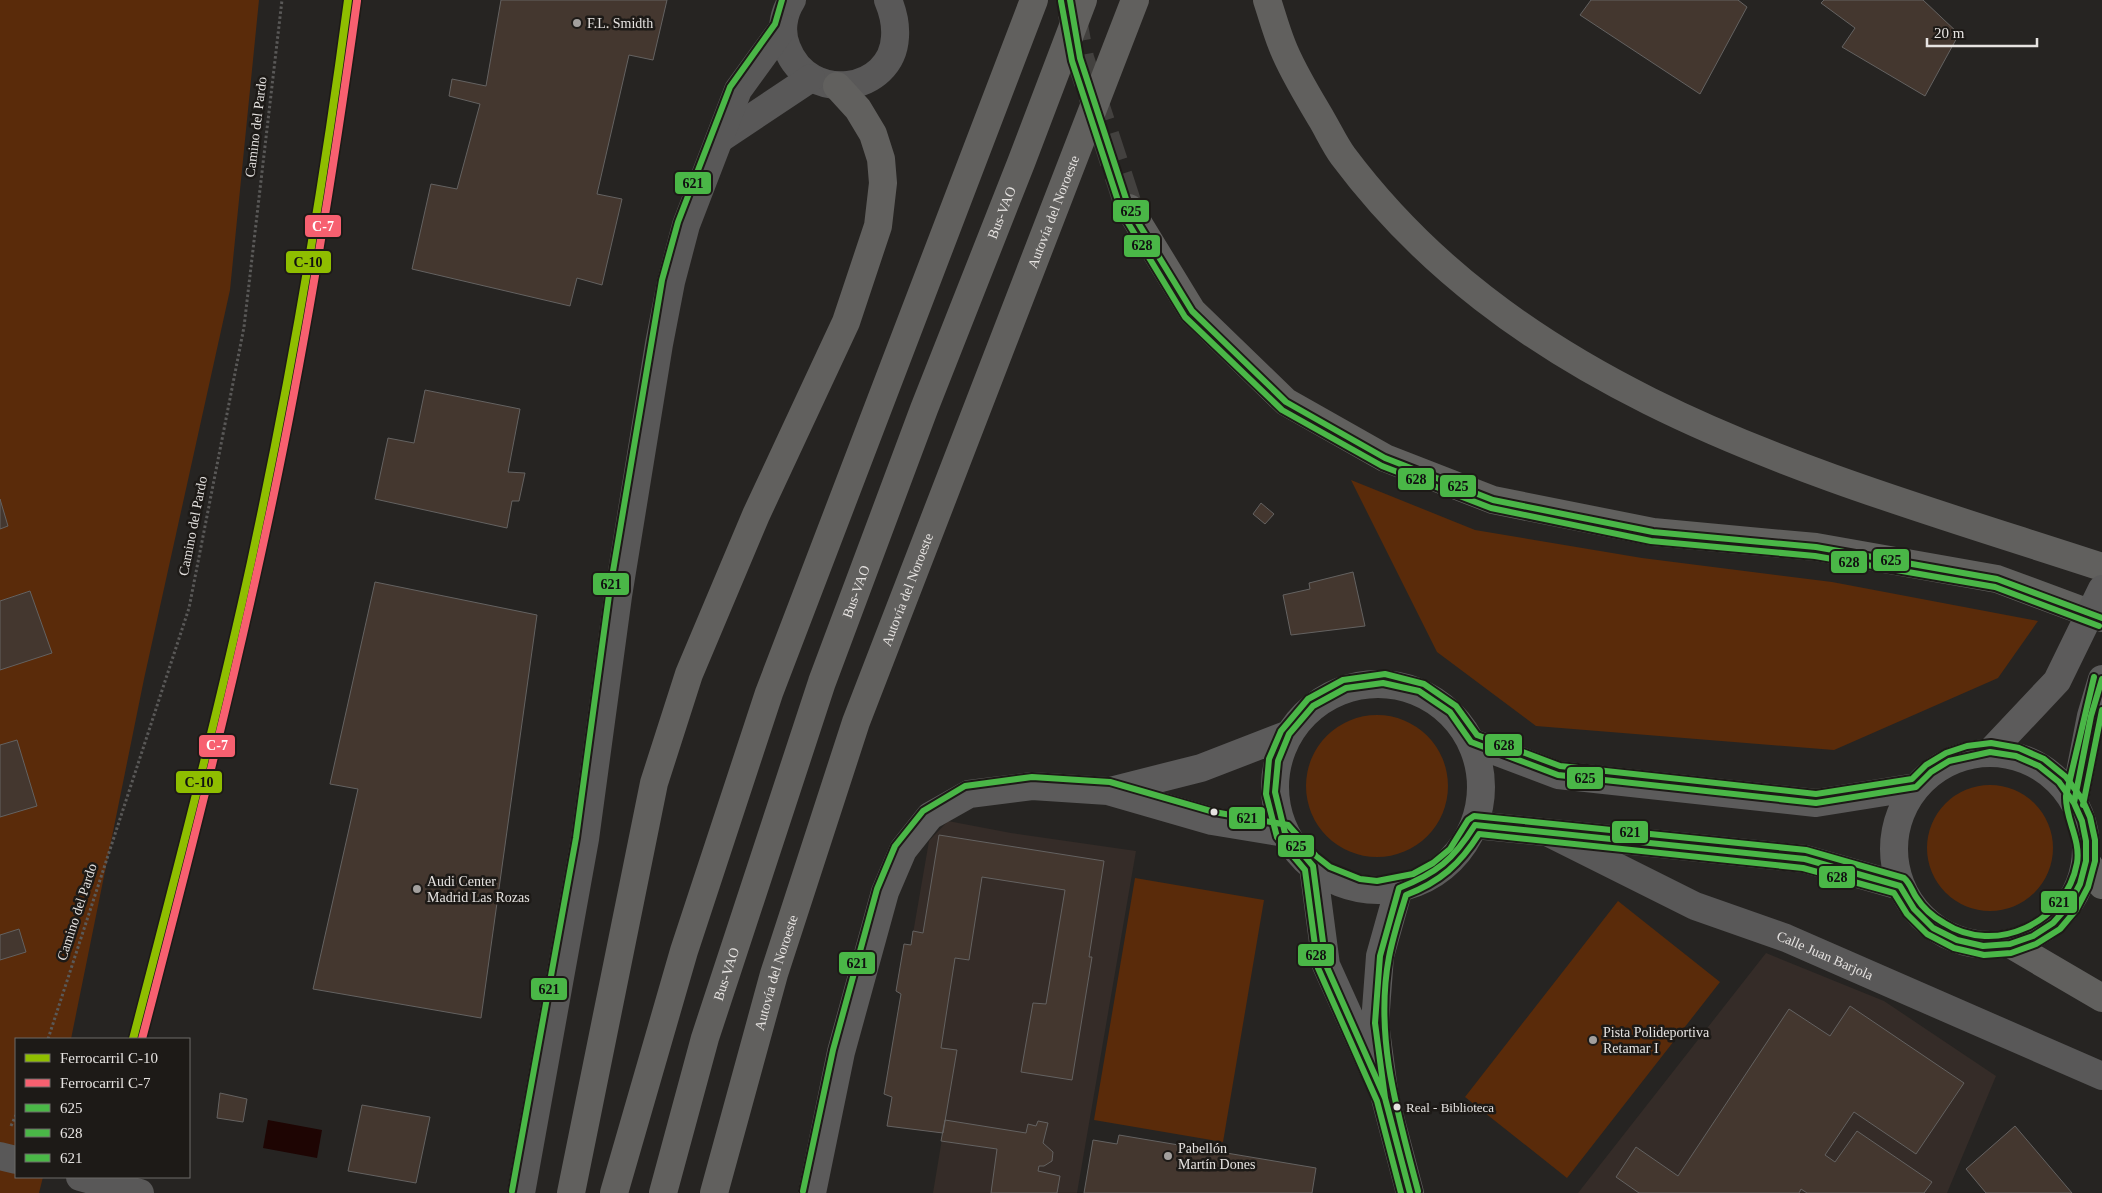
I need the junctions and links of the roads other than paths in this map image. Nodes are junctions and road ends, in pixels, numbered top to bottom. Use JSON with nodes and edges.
{"nodes":[{"id":1,"x":888,"y":0,"type":"edge"},
{"id":2,"x":1034,"y":0,"type":"edge"},
{"id":3,"x":1083,"y":0,"type":"edge"},
{"id":4,"x":1135,"y":0,"type":"edge"},
{"id":5,"x":1267,"y":0,"type":"edge"},
{"id":6,"x":785,"y":12,"type":"edge"},
{"id":7,"x":811,"y":78,"type":"junction"},
{"id":8,"x":837,"y":86,"type":"junction"},
{"id":9,"x":721,"y":138,"type":"junction"},
{"id":10,"x":1129,"y":208,"type":"tunnel mouth"},
{"id":11,"x":2102,"y":567,"type":"edge"},
{"id":12,"x":1997,"y":579,"type":"junction"},
{"id":13,"x":2102,"y":589,"type":"edge"},
{"id":14,"x":2102,"y":603,"type":"edge"},
{"id":15,"x":2102,"y":618,"type":"edge"},
{"id":16,"x":2102,"y":679,"type":"edge"},
{"id":17,"x":1289,"y":734,"type":"junction"},
{"id":18,"x":1471,"y":742,"type":"junction"},
{"id":19,"x":1990,"y":752,"type":"junction"},
{"id":20,"x":1916,"y":787,"type":"junction"},
{"id":21,"x":1108,"y":791,"type":"junction"},
{"id":22,"x":2074,"y":803,"type":"junction"},
{"id":23,"x":1475,"y":825,"type":"junction"},
{"id":24,"x":1284,"y":832,"type":"junction"},
{"id":25,"x":1550,"y":833,"type":"junction"},
{"id":26,"x":2086,"y":861,"type":"junction"},
{"id":27,"x":1313,"y":866,"type":"junction"},
{"id":28,"x":2102,"y":884,"type":"edge"},
{"id":29,"x":1900,"y":886,"type":"junction"},
{"id":30,"x":1399,"y":888,"type":"junction"},
{"id":31,"x":2010,"y":944,"type":"junction"},
{"id":32,"x":2102,"y":998,"type":"edge"},
{"id":33,"x":2102,"y":1076,"type":"edge"},
{"id":34,"x":1385,"y":1098,"type":"junction"},
{"id":35,"x":0,"y":1156,"type":"edge"},
{"id":36,"x":15,"y":1160,"type":"edge"},
{"id":37,"x":84,"y":1178,"type":"edge"},
{"id":38,"x":140,"y":1193,"type":"edge"},
{"id":39,"x":522,"y":1193,"type":"edge"},
{"id":40,"x":571,"y":1193,"type":"edge"},
{"id":41,"x":614,"y":1193,"type":"edge"},
{"id":42,"x":663,"y":1193,"type":"edge"},
{"id":43,"x":714,"y":1193,"type":"edge"},
{"id":44,"x":812,"y":1193,"type":"edge"},
{"id":45,"x":1410,"y":1193,"type":"edge"}],
"edges":[{"from":1,"to":8,"type":"street"},
{"from":2,"to":41,"type":"highway"},
{"from":3,"to":42,"type":"highway","name":"Bus-VAO"},
{"from":4,"to":43,"type":"highway","name":"Autovía del Noroeste"},
{"from":5,"to":11,"type":"highway"},
{"from":6,"to":7,"type":"street"},
{"from":6,"to":9,"type":"street"},
{"from":7,"to":8,"type":"street"},
{"from":7,"to":9,"type":"street"},
{"from":8,"to":40,"type":"highway"},
{"from":9,"to":39,"type":"street"},
{"from":10,"to":12,"type":"highway"},
{"from":12,"to":14,"type":"highway"},
{"from":12,"to":15,"type":"highway"},
{"from":13,"to":19,"type":"street","bridge":true},
{"from":16,"to":22,"type":"street"},
{"from":17,"to":18,"type":"street"},
{"from":17,"to":21,"type":"street"},
{"from":17,"to":24,"type":"street"},
{"from":18,"to":20,"type":"street"},
{"from":18,"to":23,"type":"street"},
{"from":19,"to":20,"type":"street"},
{"from":19,"to":22,"type":"street"},
{"from":20,"to":29,"type":"street"},
{"from":21,"to":24,"type":"street"},
{"from":21,"to":44,"type":"street"},
{"from":22,"to":26,"type":"street"},
{"from":23,"to":25,"type":"street"},
{"from":23,"to":30,"type":"street"},
{"from":24,"to":27,"type":"street"},
{"from":25,"to":29,"type":"street"},
{"from":25,"to":33,"type":"street","name":"Calle Juan Barjola"},
{"from":26,"to":28,"type":"highway"},
{"from":26,"to":31,"type":"street"},
{"from":27,"to":30,"type":"street"},
{"from":27,"to":34,"type":"street"},
{"from":29,"to":31,"type":"street"},
{"from":30,"to":34,"type":"street"},
{"from":31,"to":32,"type":"highway"},
{"from":34,"to":45,"type":"street"},
{"from":35,"to":36,"type":"street"},
{"from":37,"to":38,"type":"street"}]}
